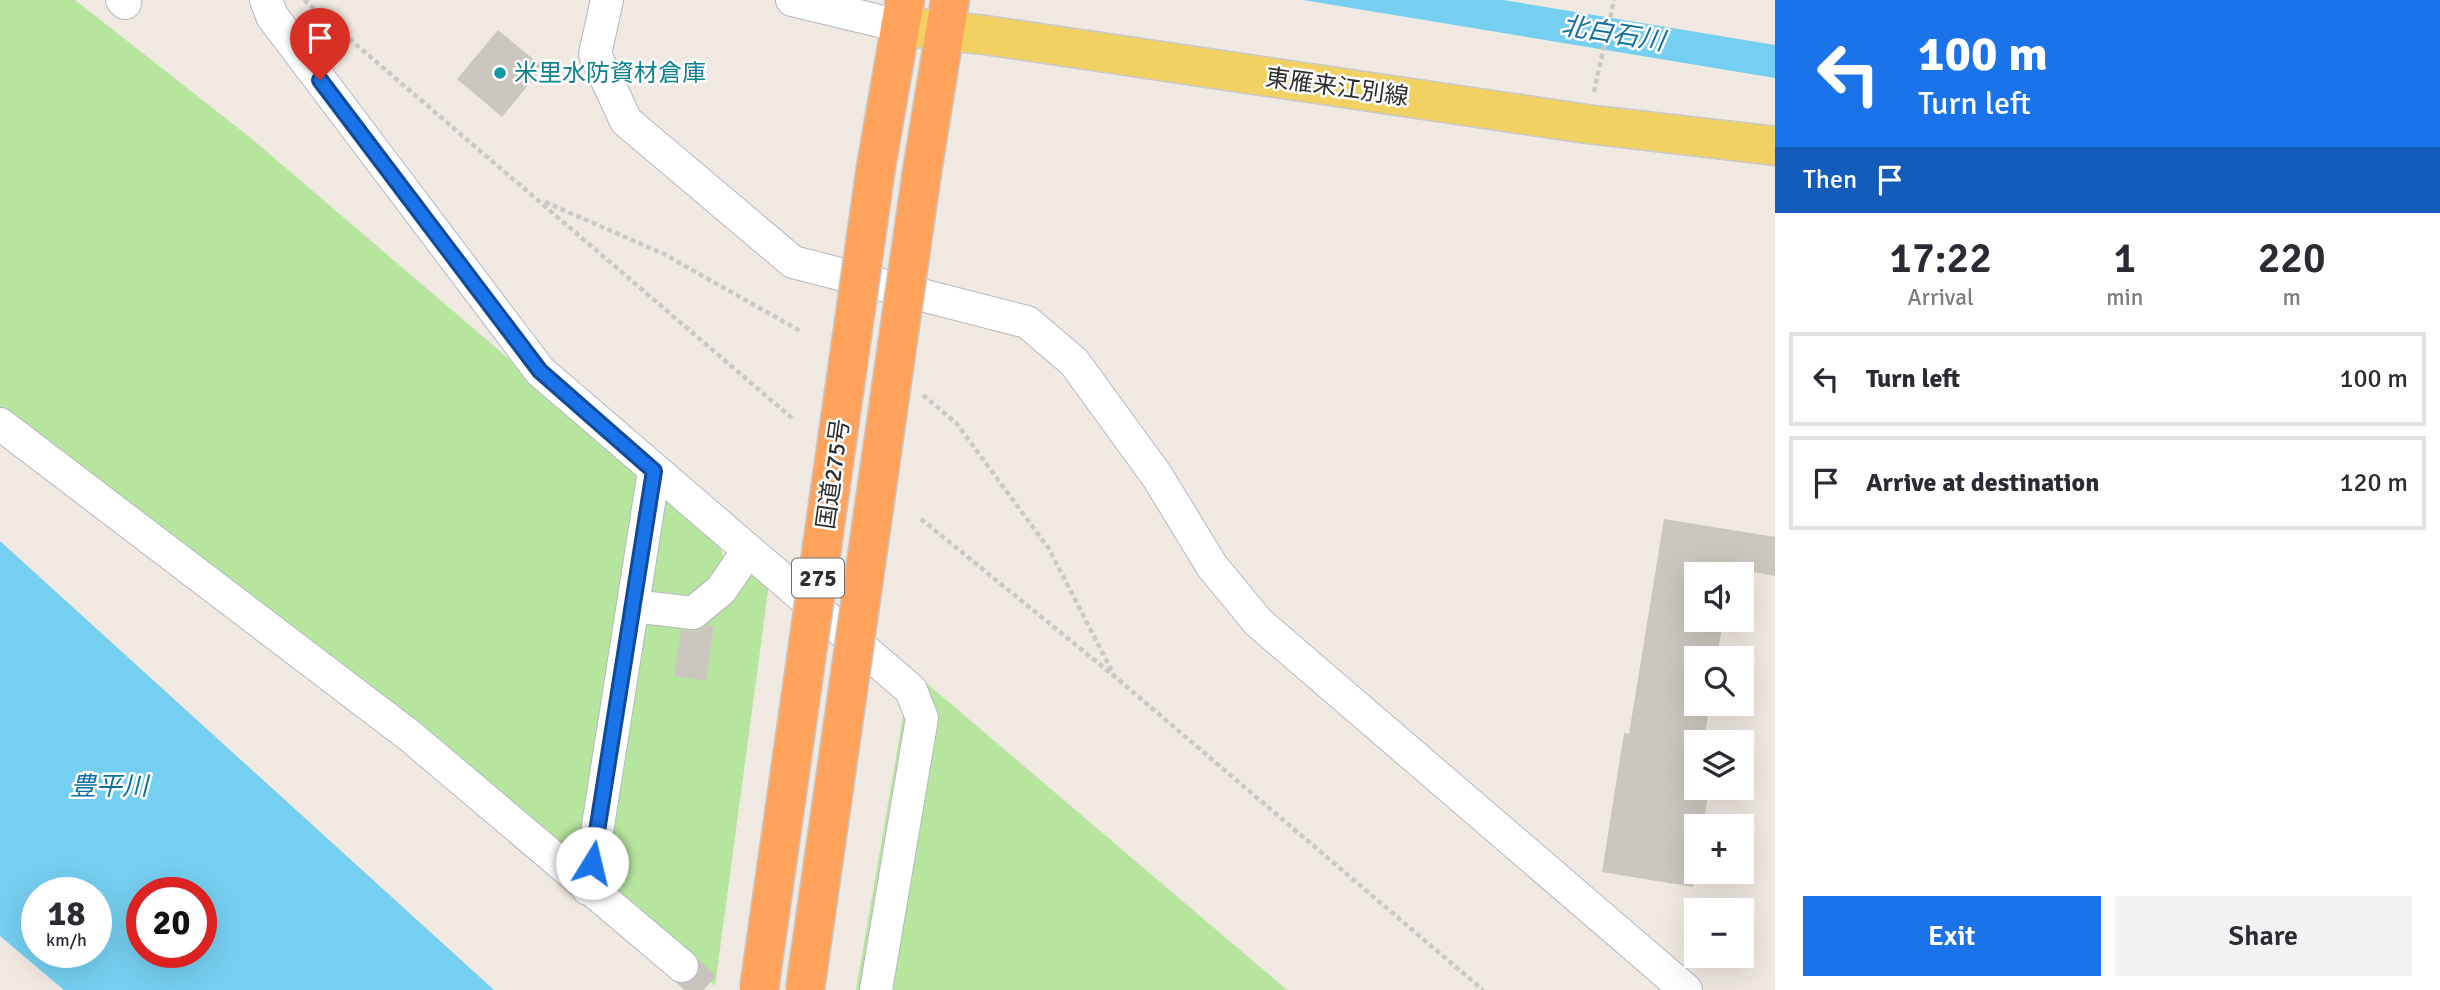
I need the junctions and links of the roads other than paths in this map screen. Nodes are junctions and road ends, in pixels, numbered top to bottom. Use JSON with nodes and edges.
{"nodes":[{"id":1,"x":266,"y":0,"type":"edge"},
{"id":2,"x":607,"y":0,"type":"edge"},
{"id":3,"x":792,"y":0,"type":"edge"},
{"id":4,"x":902,"y":13,"type":"edge"},
{"id":5,"x":947,"y":15,"type":"edge"},
{"id":6,"x":1775,"y":146,"type":"edge"},
{"id":7,"x":0,"y":424,"type":"edge"},
{"id":8,"x":654,"y":471,"type":"junction"},
{"id":9,"x":747,"y":552,"type":"junction"},
{"id":10,"x":633,"y":606,"type":"junction"},
{"id":11,"x":588,"y":889,"type":"junction"},
{"id":12,"x":682,"y":966,"type":"tunnel mouth"},
{"id":13,"x":759,"y":990,"type":"edge"},
{"id":14,"x":805,"y":990,"type":"edge"},
{"id":15,"x":876,"y":990,"type":"edge"},
{"id":16,"x":1686,"y":990,"type":"edge"}],
"edges":[{"from":1,"to":8,"type":"street"},
{"from":2,"to":16,"type":"street"},
{"from":3,"to":4,"type":"street"},
{"from":4,"to":5,"type":"main road","name":"東雁来江別線"},
{"from":4,"to":13,"type":"highway","name":"国道275号","number":"275","bridge":true},
{"from":5,"to":6,"type":"main road","name":"東雁来江別線"},
{"from":5,"to":14,"type":"highway","name":"国道275号","number":"275","bridge":true},
{"from":7,"to":11,"type":"street"},
{"from":8,"to":9,"type":"street"},
{"from":8,"to":10,"type":"street"},
{"from":9,"to":10,"type":"street"},
{"from":9,"to":15,"type":"street"},
{"from":10,"to":11,"type":"street"},
{"from":11,"to":12,"type":"street"}]}
